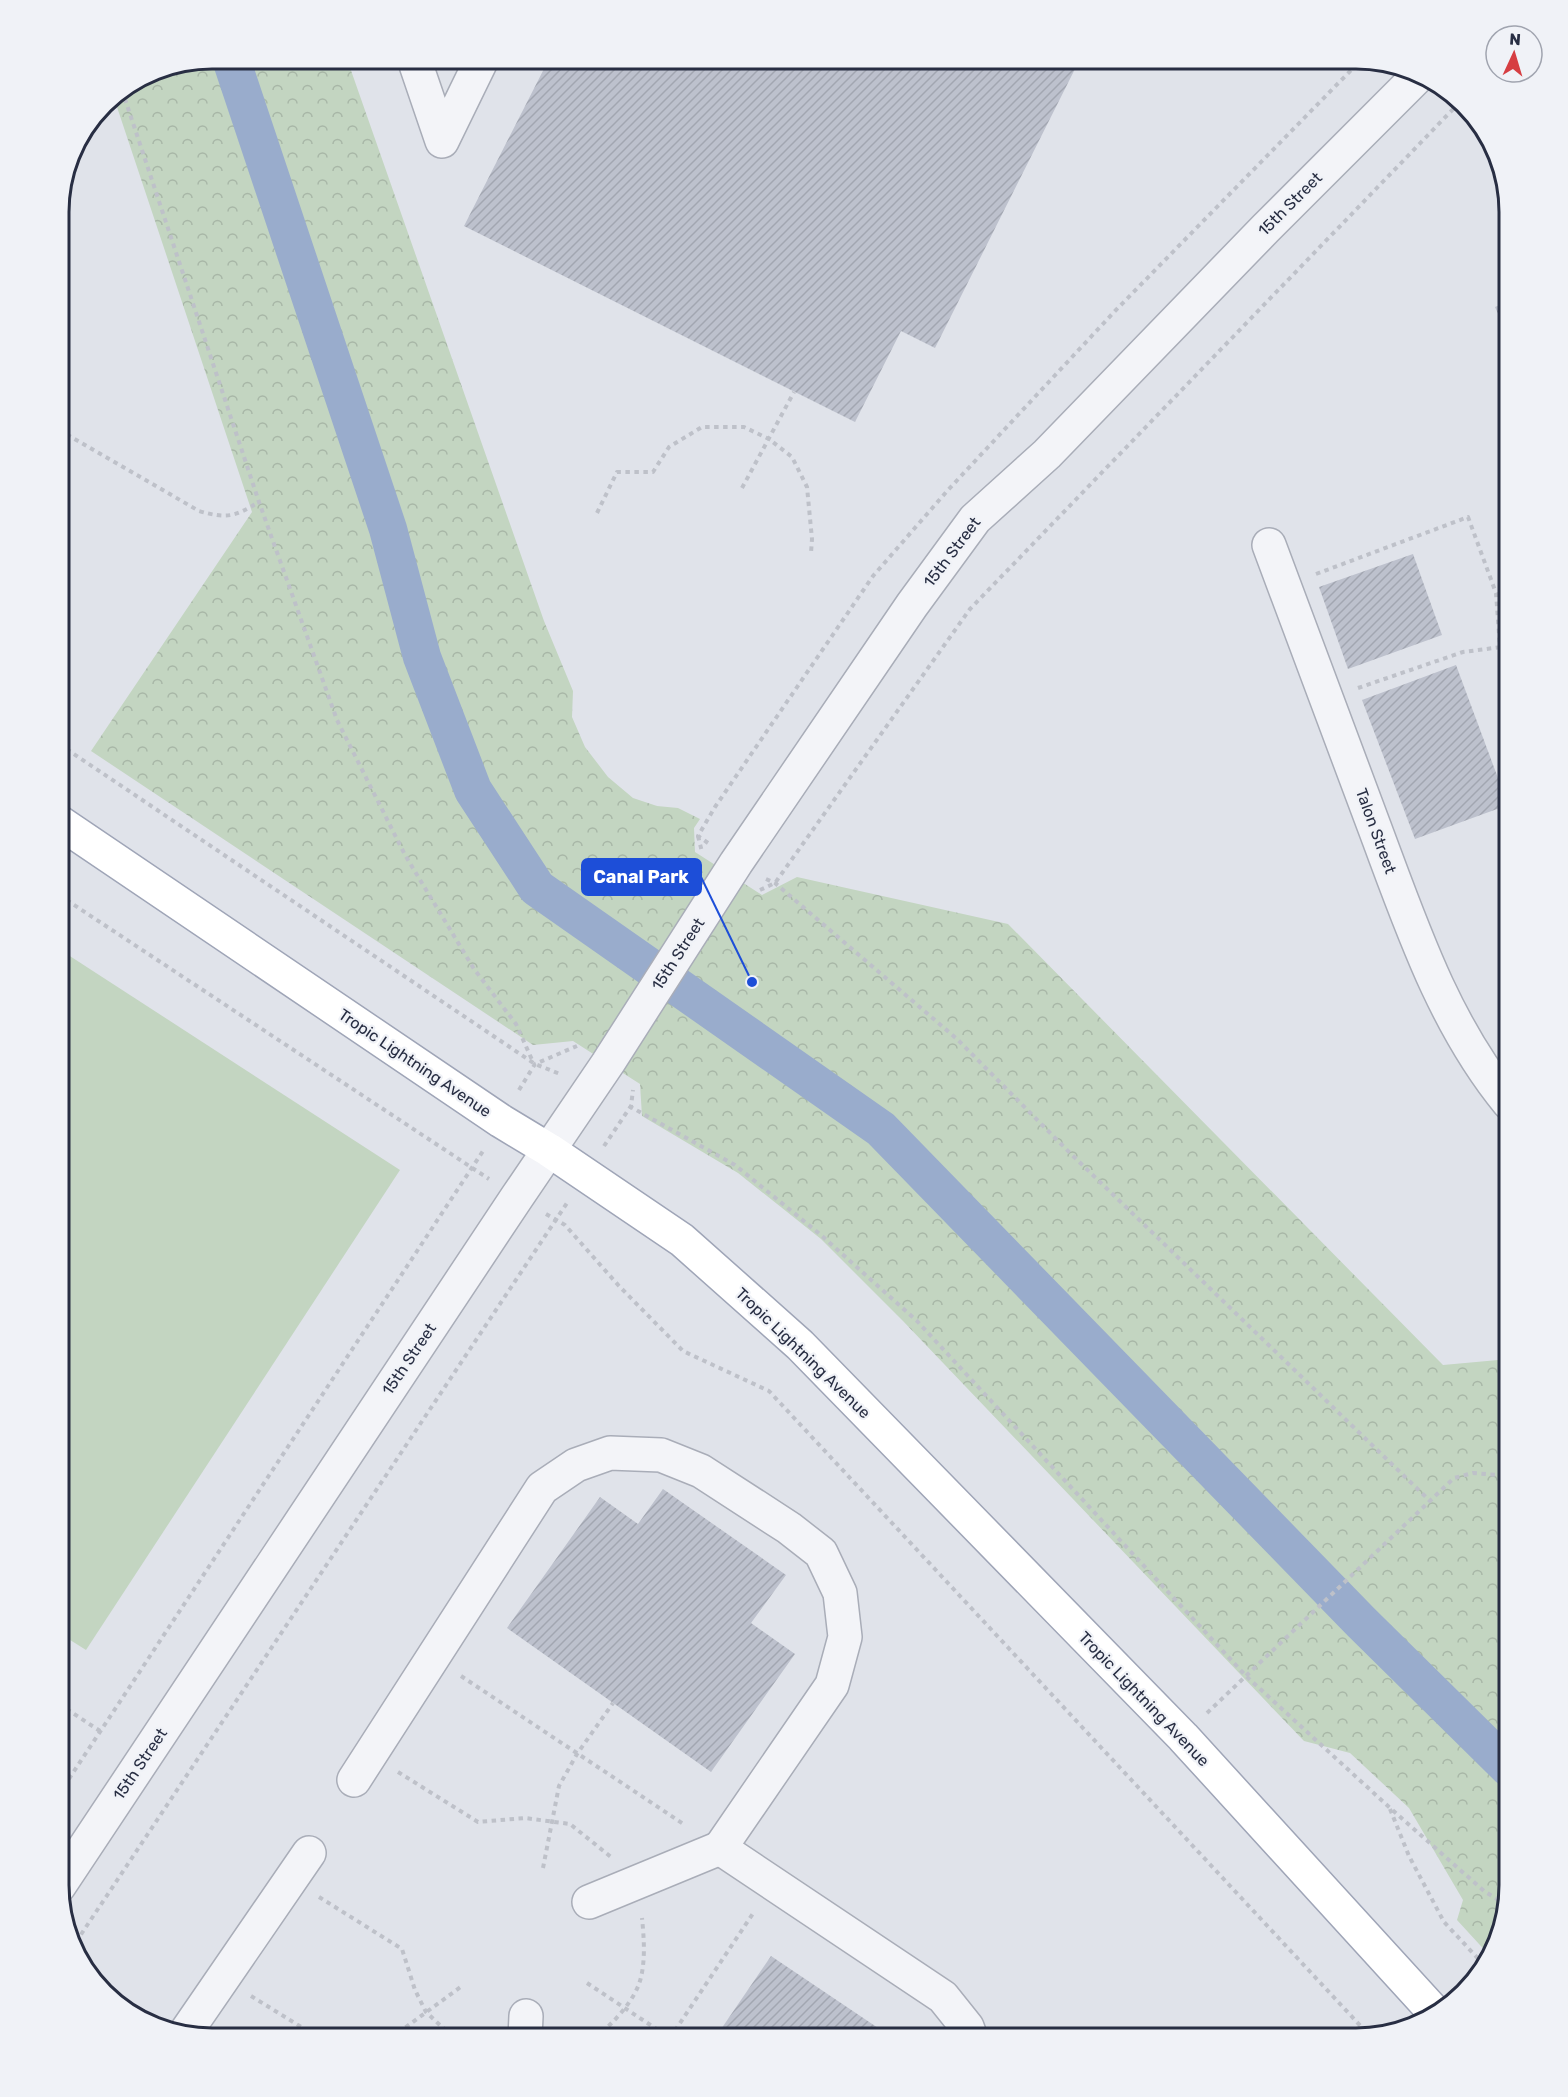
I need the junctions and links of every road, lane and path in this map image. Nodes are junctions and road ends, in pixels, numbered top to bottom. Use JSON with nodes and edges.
{"nodes":[{"id":1,"x":418,"y":69,"type":"edge"},
{"id":2,"x":477,"y":69,"type":"edge"},
{"id":3,"x":1352,"y":69,"type":"edge"},
{"id":4,"x":1413,"y":81,"type":"edge"},
{"id":5,"x":125,"y":99,"type":"edge"},
{"id":6,"x":1454,"y":108,"type":"edge"},
{"id":7,"x":794,"y":392,"type":"dead end"},
{"id":8,"x":69,"y":436,"type":"edge"},
{"id":9,"x":769,"y":439,"type":"junction"},
{"id":10,"x":742,"y":488,"type":"dead end"},
{"id":11,"x":258,"y":502,"type":"junction"},
{"id":12,"x":597,"y":513,"type":"dead end"},
{"id":13,"x":1269,"y":545,"type":"dead end"},
{"id":14,"x":811,"y":553,"type":"dead end"},
{"id":15,"x":1284,"y":586,"type":"junction"},
{"id":16,"x":1499,"y":634,"type":"edge"},
{"id":17,"x":1499,"y":647,"type":"edge"},
{"id":18,"x":1326,"y":699,"type":"junction"},
{"id":19,"x":69,"y":751,"type":"edge"},
{"id":20,"x":69,"y":829,"type":"edge"},
{"id":21,"x":698,"y":836,"type":"junction"},
{"id":22,"x":723,"y":865,"type":"junction"},
{"id":23,"x":775,"y":884,"type":"junction"},
{"id":24,"x":757,"y":892,"type":"dead end"},
{"id":25,"x":69,"y":902,"type":"edge"},
{"id":26,"x":579,"y":1045,"type":"dead end"},
{"id":27,"x":535,"y":1064,"type":"junction"},
{"id":28,"x":612,"y":1077,"type":"junction"},
{"id":29,"x":1499,"y":1089,"type":"edge"},
{"id":30,"x":631,"y":1106,"type":"junction"},
{"id":31,"x":501,"y":1120,"type":"junction"},
{"id":32,"x":549,"y":1150,"type":"junction"},
{"id":33,"x":472,"y":1169,"type":"junction"},
{"id":34,"x":585,"y":1174,"type":"junction"},
{"id":35,"x":517,"y":1197,"type":"junction"},
{"id":36,"x":556,"y":1220,"type":"junction"},
{"id":37,"x":1499,"y":1475,"type":"edge"},
{"id":38,"x":1430,"y":1501,"type":"junction"},
{"id":39,"x":433,"y":1657,"type":"junction"},
{"id":40,"x":1246,"y":1676,"type":"junction"},
{"id":41,"x":612,"y":1703,"type":"dead end"},
{"id":42,"x":69,"y":1711,"type":"edge"},
{"id":43,"x":100,"y":1731,"type":"junction"},
{"id":44,"x":1183,"y":1737,"type":"junction"},
{"id":45,"x":578,"y":1754,"type":"junction"},
{"id":46,"x":363,"y":1767,"type":"joint"},
{"id":47,"x":69,"y":1778,"type":"edge"},
{"id":48,"x":1389,"y":1807,"type":"junction"},
{"id":49,"x":552,"y":1821,"type":"junction"},
{"id":50,"x":720,"y":1848,"type":"junction"},
{"id":51,"x":300,"y":1866,"type":"joint"},
{"id":52,"x":543,"y":1868,"type":"dead end"},
{"id":53,"x":69,"y":1871,"type":"edge"},
{"id":54,"x":772,"y":1883,"type":"junction"},
{"id":55,"x":630,"y":1885,"type":"junction"},
{"id":56,"x":1498,"y":1900,"type":"edge"},
{"id":57,"x":589,"y":1902,"type":"dead end"},
{"id":58,"x":79,"y":1937,"type":"edge"},
{"id":59,"x":1479,"y":1959,"type":"edge"},
{"id":60,"x":223,"y":1978,"type":"junction"},
{"id":61,"x":587,"y":1983,"type":"dead end"},
{"id":62,"x":462,"y":1986,"type":"dead end"},
{"id":63,"x":624,"y":2007,"type":"junction"},
{"id":64,"x":1430,"y":2007,"type":"edge"},
{"id":65,"x":426,"y":2012,"type":"junction"},
{"id":66,"x":190,"y":2026,"type":"edge"},
{"id":67,"x":303,"y":2028,"type":"edge"},
{"id":68,"x":404,"y":2028,"type":"edge"},
{"id":69,"x":443,"y":2028,"type":"edge"},
{"id":70,"x":607,"y":2028,"type":"edge"},
{"id":71,"x":655,"y":2028,"type":"edge"},
{"id":72,"x":677,"y":2028,"type":"edge"},
{"id":73,"x":967,"y":2028,"type":"edge"},
{"id":74,"x":1364,"y":2028,"type":"edge"}],
"edges":[{"from":1,"to":2,"type":"street"},
{"from":3,"to":21,"type":"path"},
{"from":4,"to":22,"type":"street","name":"15th Street"},
{"from":5,"to":11,"type":"path"},
{"from":6,"to":23,"type":"path"},
{"from":7,"to":9,"type":"path"},
{"from":8,"to":11,"type":"path"},
{"from":9,"to":10,"type":"path"},
{"from":9,"to":12,"type":"path"},
{"from":9,"to":14,"type":"path"},
{"from":11,"to":27,"type":"path"},
{"from":13,"to":15,"type":"street","name":"Talon Street"},
{"from":15,"to":16,"type":"path"},
{"from":15,"to":18,"type":"street","name":"Talon Street"},
{"from":17,"to":18,"type":"path"},
{"from":18,"to":29,"type":"street","name":"Talon Street"},
{"from":19,"to":27,"type":"path"},
{"from":20,"to":31,"type":"main road","name":"Tropic Lightning Avenue"},
{"from":21,"to":22,"type":"path"},
{"from":21,"to":22,"type":"path"},
{"from":22,"to":23,"type":"path"},
{"from":22,"to":28,"type":"street","name":"15th Street"},
{"from":23,"to":24,"type":"path"},
{"from":23,"to":38,"type":"path"},
{"from":25,"to":33,"type":"path"},
{"from":26,"to":27,"type":"path"},
{"from":27,"to":31,"type":"path"},
{"from":28,"to":30,"type":"path"},
{"from":28,"to":30,"type":"path"},
{"from":28,"to":32,"type":"street","name":"15th Street"},
{"from":30,"to":34,"type":"path"},
{"from":30,"to":40,"type":"path"},
{"from":31,"to":32,"type":"main road","name":"Tropic Lightning Avenue"},
{"from":31,"to":33,"type":"path"},
{"from":32,"to":34,"type":"main road","name":"Tropic Lightning Avenue"},
{"from":32,"to":35,"type":"street","name":"15th Street"},
{"from":33,"to":35,"type":"path"},
{"from":33,"to":43,"type":"path"},
{"from":34,"to":36,"type":"path"},
{"from":34,"to":44,"type":"main road","name":"Tropic Lightning Avenue"},
{"from":35,"to":36,"type":"path"},
{"from":35,"to":53,"type":"street","name":"15th Street"},
{"from":36,"to":58,"type":"path"},
{"from":36,"to":74,"type":"path"},
{"from":37,"to":38,"type":"path"},
{"from":38,"to":40,"type":"path"},
{"from":39,"to":45,"type":"path"},
{"from":39,"to":46,"type":"street"},
{"from":39,"to":50,"type":"street"},
{"from":40,"to":44,"type":"path"},
{"from":40,"to":48,"type":"path"},
{"from":41,"to":45,"type":"path"},
{"from":42,"to":43,"type":"path"},
{"from":43,"to":47,"type":"path"},
{"from":44,"to":64,"type":"main road","name":"Tropic Lightning Avenue"},
{"from":45,"to":49,"type":"path"},
{"from":45,"to":50,"type":"path"},
{"from":46,"to":49,"type":"path"},
{"from":48,"to":56,"type":"path"},
{"from":48,"to":59,"type":"path"},
{"from":49,"to":52,"type":"path"},
{"from":49,"to":55,"type":"path"},
{"from":50,"to":54,"type":"street"},
{"from":50,"to":55,"type":"street"},
{"from":51,"to":60,"type":"street"},
{"from":51,"to":65,"type":"path"},
{"from":54,"to":72,"type":"path"},
{"from":54,"to":73,"type":"street"},
{"from":55,"to":57,"type":"street"},
{"from":55,"to":63,"type":"path"},
{"from":60,"to":66,"type":"street"},
{"from":60,"to":67,"type":"path"},
{"from":61,"to":63,"type":"path"},
{"from":62,"to":65,"type":"path"},
{"from":63,"to":70,"type":"path"},
{"from":63,"to":71,"type":"path"},
{"from":65,"to":68,"type":"path"},
{"from":65,"to":69,"type":"path"}]}
